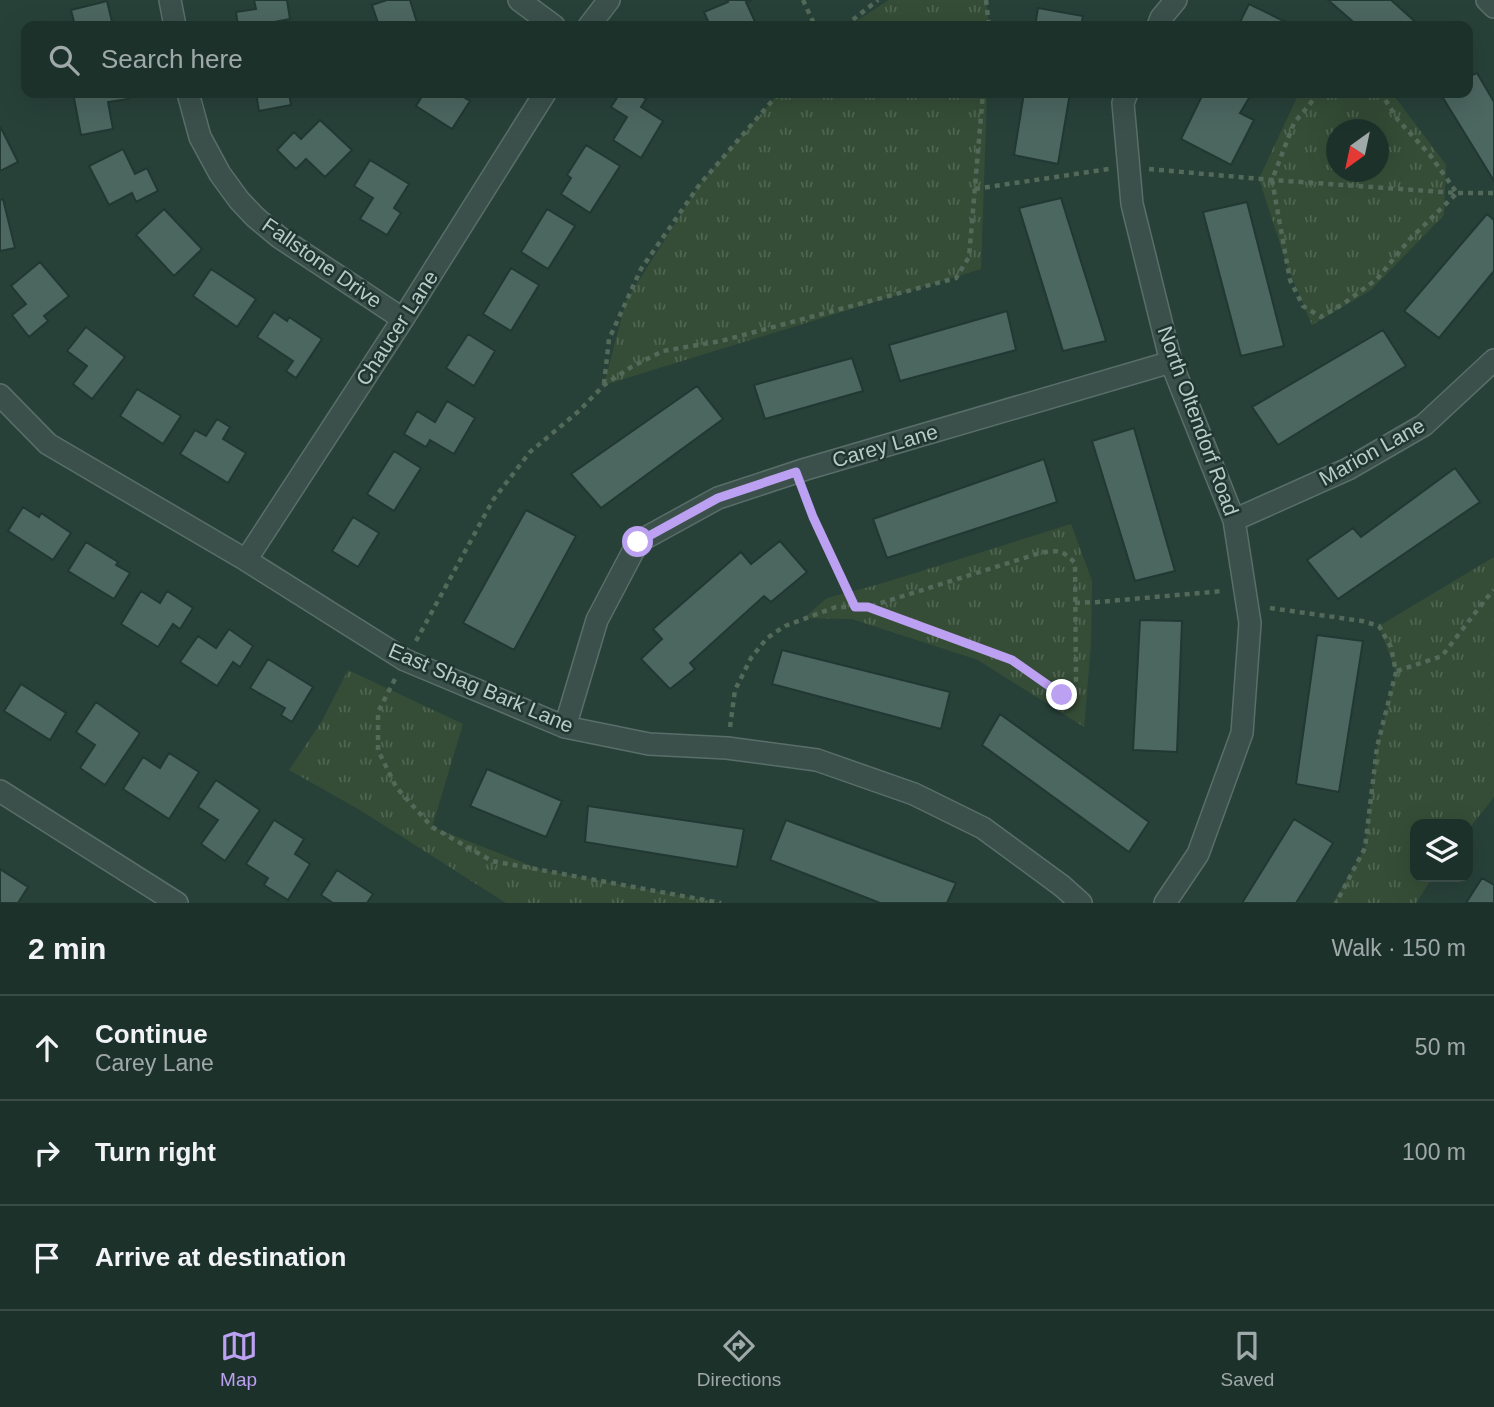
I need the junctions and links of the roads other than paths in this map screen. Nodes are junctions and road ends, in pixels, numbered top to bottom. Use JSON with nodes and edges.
{"nodes":[{"id":1,"x":170,"y":0,"type":"edge"},
{"id":2,"x":519,"y":0,"type":"edge"},
{"id":3,"x":609,"y":0,"type":"edge"},
{"id":4,"x":1175,"y":0,"type":"edge"},
{"id":5,"x":1487,"y":0,"type":"edge"},
{"id":6,"x":1494,"y":6,"type":"edge"},
{"id":7,"x":174,"y":21,"type":"edge"},
{"id":8,"x":547,"y":21,"type":"edge"},
{"id":9,"x":593,"y":21,"type":"edge"},
{"id":10,"x":1160,"y":21,"type":"edge"},
{"id":11,"x":189,"y":98,"type":"edge"},
{"id":12,"x":542,"y":98,"type":"edge"},
{"id":13,"x":1125,"y":98,"type":"edge"},
{"id":14,"x":403,"y":319,"type":"junction"},
{"id":15,"x":1494,"y":360,"type":"edge"},
{"id":16,"x":1171,"y":362,"type":"junction"},
{"id":17,"x":0,"y":395,"type":"edge"},
{"id":18,"x":1234,"y":520,"type":"junction"},
{"id":19,"x":246,"y":560,"type":"junction"},
{"id":20,"x":565,"y":727,"type":"junction"},
{"id":21,"x":0,"y":791,"type":"edge"},
{"id":22,"x":177,"y":903,"type":"edge"},
{"id":23,"x":1081,"y":903,"type":"edge"},
{"id":24,"x":1165,"y":903,"type":"edge"}],
"edges":[{"from":1,"to":7,"type":"street"},
{"from":2,"to":8,"type":"street"},
{"from":3,"to":9,"type":"street"},
{"from":4,"to":10,"type":"street"},
{"from":5,"to":6,"type":"street"},
{"from":11,"to":14,"type":"street","name":"Fallstone Drive"},
{"from":12,"to":14,"type":"street","name":"Chaucer Lane"},
{"from":13,"to":16,"type":"street","name":"North Oltendorf Road"},
{"from":14,"to":19,"type":"street","name":"Chaucer Lane"},
{"from":15,"to":18,"type":"street","name":"Marion Lane"},
{"from":16,"to":18,"type":"street","name":"North Oltendorf Road"},
{"from":16,"to":20,"type":"street","name":"Carey Lane"},
{"from":17,"to":19,"type":"street","name":"East Shag Bark Lane"},
{"from":18,"to":24,"type":"street","name":"North Oltendorf Road"},
{"from":19,"to":20,"type":"street","name":"East Shag Bark Lane"},
{"from":20,"to":23,"type":"street","name":"East Shag Bark Lane"},
{"from":21,"to":22,"type":"street"}]}
